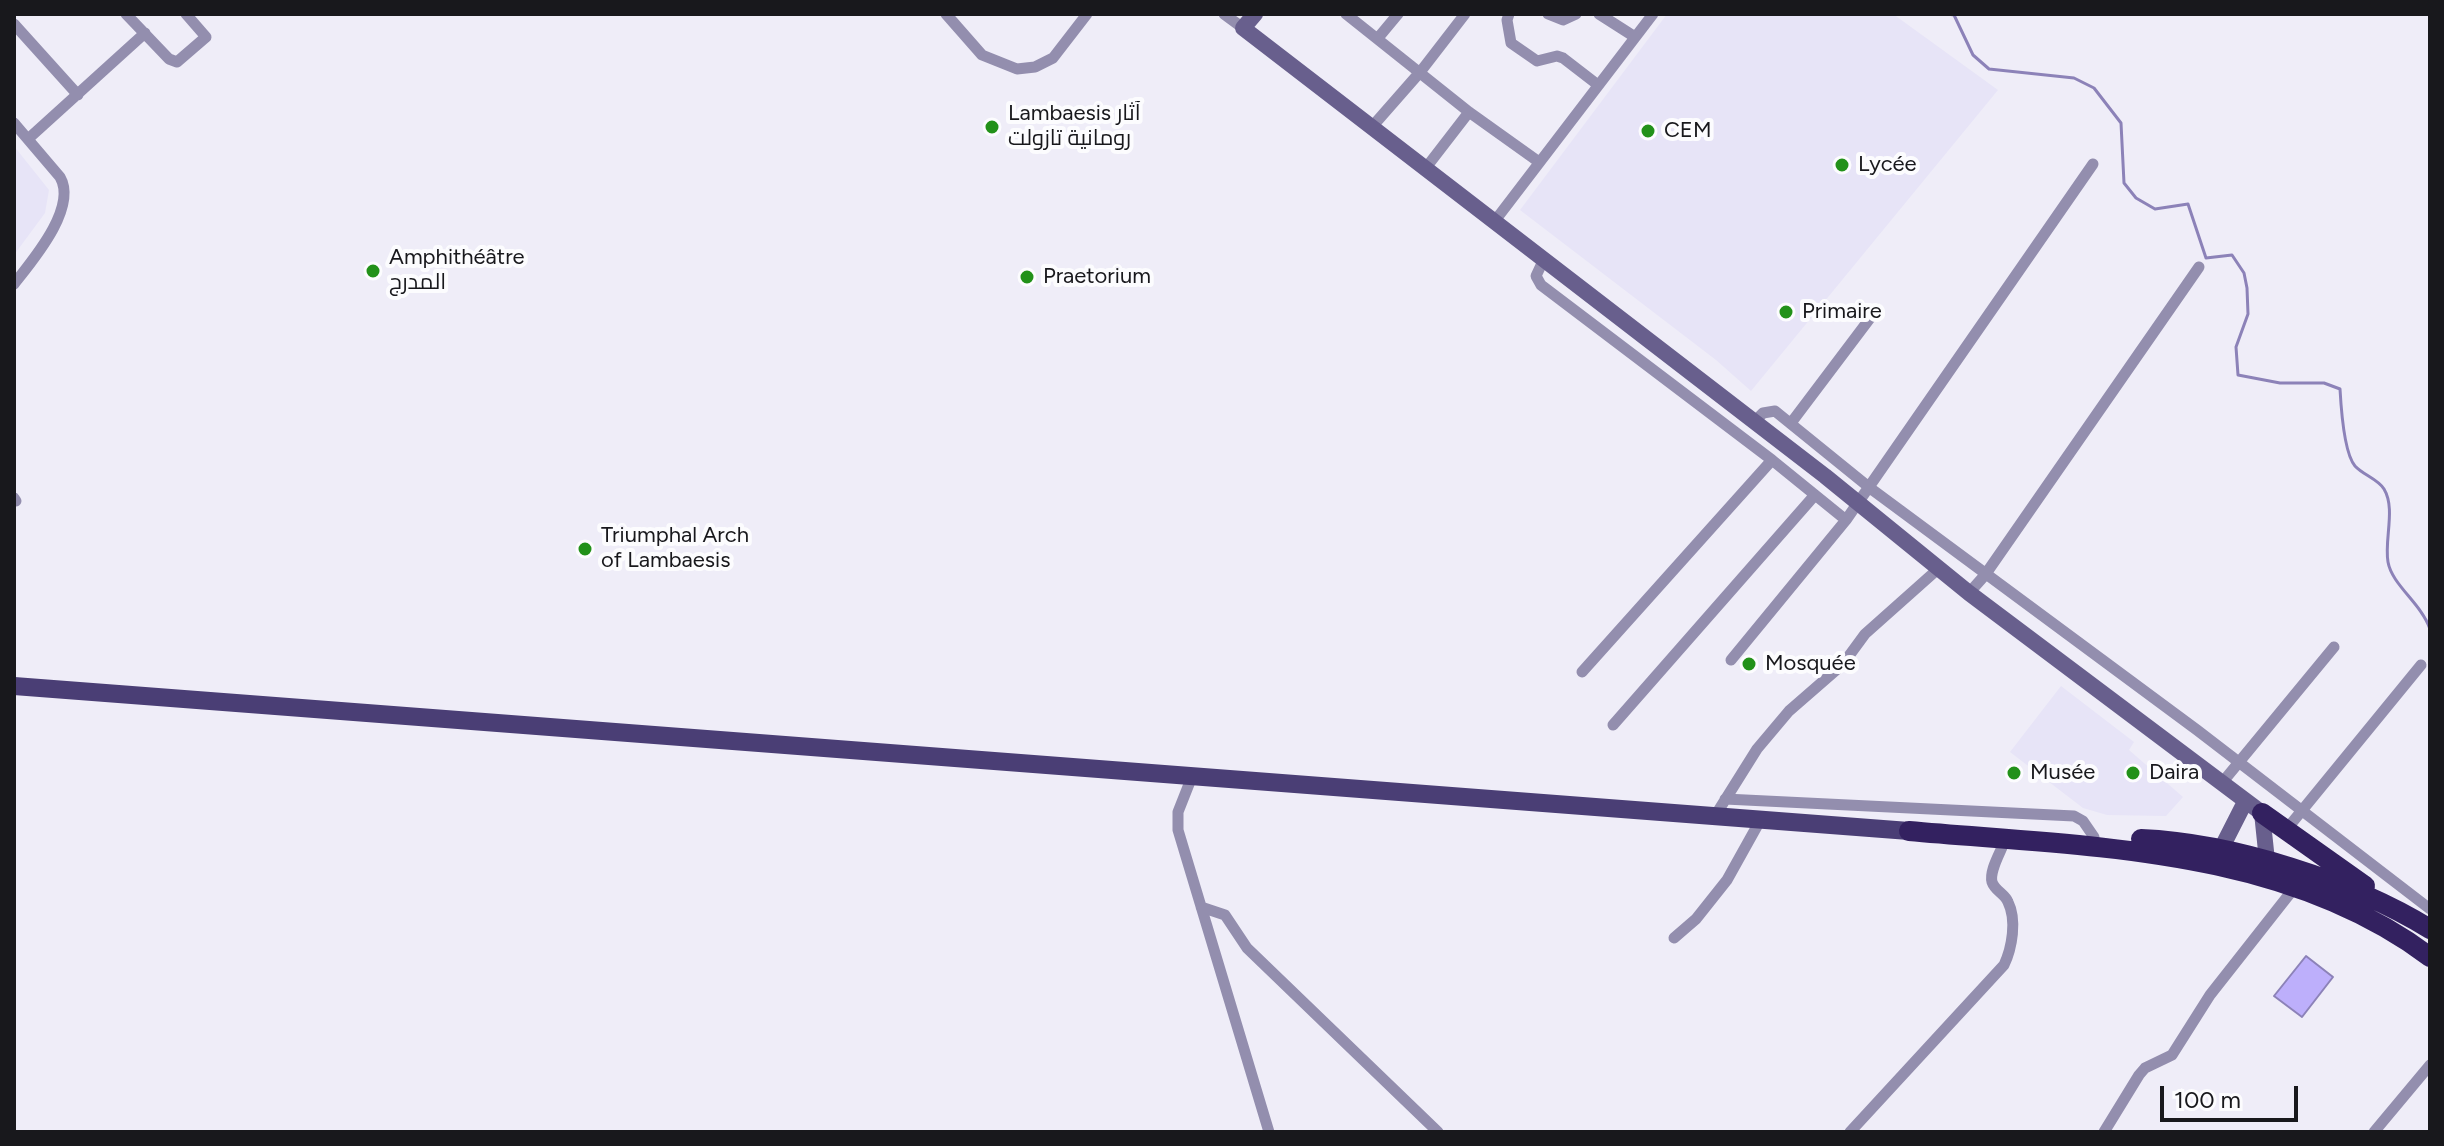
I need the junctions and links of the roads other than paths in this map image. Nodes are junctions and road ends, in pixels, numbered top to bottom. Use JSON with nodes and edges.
{"nodes":[{"id":1,"x":126,"y":14,"type":"edge"},
{"id":2,"x":186,"y":14,"type":"edge"},
{"id":3,"x":946,"y":14,"type":"edge"},
{"id":4,"x":1087,"y":14,"type":"edge"},
{"id":5,"x":1224,"y":14,"type":"edge"},
{"id":6,"x":1255,"y":14,"type":"edge"},
{"id":7,"x":1346,"y":14,"type":"edge"},
{"id":8,"x":1398,"y":14,"type":"edge"},
{"id":9,"x":1465,"y":14,"type":"edge"},
{"id":10,"x":1509,"y":14,"type":"edge"},
{"id":11,"x":1548,"y":14,"type":"edge"},
{"id":12,"x":1576,"y":14,"type":"edge"},
{"id":13,"x":1599,"y":14,"type":"edge"},
{"id":14,"x":1653,"y":14,"type":"edge"},
{"id":15,"x":14,"y":24,"type":"edge"},
{"id":16,"x":1243,"y":28,"type":"junction"},
{"id":17,"x":145,"y":33,"type":"junction"},
{"id":18,"x":1635,"y":37,"type":"junction"},
{"id":19,"x":1378,"y":38,"type":"junction"},
{"id":20,"x":1421,"y":71,"type":"junction"},
{"id":21,"x":1598,"y":85,"type":"junction"},
{"id":22,"x":78,"y":95,"type":"junction"},
{"id":23,"x":1469,"y":112,"type":"junction"},
{"id":24,"x":14,"y":123,"type":"edge"},
{"id":25,"x":1371,"y":128,"type":"junction"},
{"id":26,"x":28,"y":139,"type":"junction"},
{"id":27,"x":1539,"y":162,"type":"junction"},
{"id":28,"x":2093,"y":164,"type":"dead end"},
{"id":29,"x":1425,"y":169,"type":"junction"},
{"id":30,"x":1494,"y":222,"type":"junction"},
{"id":31,"x":1543,"y":261,"type":"junction"},
{"id":32,"x":2199,"y":267,"type":"dead end"},
{"id":33,"x":14,"y":284,"type":"edge"},
{"id":34,"x":1877,"y":309,"type":"dead end"},
{"id":35,"x":1754,"y":422,"type":"junction"},
{"id":36,"x":1791,"y":423,"type":"junction"},
{"id":37,"x":1772,"y":460,"type":"junction"},
{"id":38,"x":1870,"y":488,"type":"junction"},
{"id":39,"x":1814,"y":496,"type":"junction"},
{"id":40,"x":1858,"y":503,"type":"junction"},
{"id":41,"x":1846,"y":520,"type":"junction"},
{"id":42,"x":1938,"y":569,"type":"junction"},
{"id":43,"x":1985,"y":575,"type":"junction"},
{"id":44,"x":1969,"y":593,"type":"junction"},
{"id":45,"x":2334,"y":647,"type":"dead end"},
{"id":46,"x":1731,"y":660,"type":"dead end"},
{"id":47,"x":2421,"y":665,"type":"dead end"},
{"id":48,"x":1582,"y":672,"type":"dead end"},
{"id":49,"x":14,"y":686,"type":"edge"},
{"id":50,"x":1613,"y":725,"type":"dead end"},
{"id":51,"x":2239,"y":763,"type":"junction"},
{"id":52,"x":1193,"y":774,"type":"junction"},
{"id":53,"x":2221,"y":784,"type":"junction"},
{"id":54,"x":1725,"y":799,"type":"junction"},
{"id":55,"x":2254,"y":808,"type":"junction"},
{"id":56,"x":2301,"y":812,"type":"junction"},
{"id":57,"x":1715,"y":816,"type":"junction"},
{"id":58,"x":1761,"y":819,"type":"junction"},
{"id":59,"x":2286,"y":830,"type":"junction"},
{"id":60,"x":1909,"y":831,"type":"junction"},
{"id":61,"x":2094,"y":837,"type":"junction"},
{"id":62,"x":2005,"y":840,"type":"junction"},
{"id":63,"x":2216,"y":859,"type":"junction"},
{"id":64,"x":2268,"y":871,"type":"junction"},
{"id":65,"x":2295,"y":887,"type":"junction"},
{"id":66,"x":1201,"y":907,"type":"junction"},
{"id":67,"x":2430,"y":909,"type":"edge"},
{"id":68,"x":2400,"y":912,"type":"junction"},
{"id":69,"x":2430,"y":929,"type":"edge"},
{"id":70,"x":1674,"y":938,"type":"dead end"},
{"id":71,"x":2430,"y":957,"type":"edge"},
{"id":72,"x":2430,"y":1065,"type":"edge"},
{"id":73,"x":1269,"y":1132,"type":"edge"},
{"id":74,"x":1438,"y":1132,"type":"edge"},
{"id":75,"x":1850,"y":1132,"type":"edge"},
{"id":76,"x":2104,"y":1132,"type":"edge"},
{"id":77,"x":2374,"y":1132,"type":"edge"}],
"edges":[{"from":1,"to":17,"type":"street"},
{"from":2,"to":17,"type":"street"},
{"from":3,"to":4,"type":"street"},
{"from":5,"to":16,"type":"street"},
{"from":6,"to":16,"type":"street"},
{"from":7,"to":19,"type":"street"},
{"from":8,"to":19,"type":"street"},
{"from":9,"to":20,"type":"street"},
{"from":10,"to":21,"type":"street"},
{"from":11,"to":12,"type":"street"},
{"from":13,"to":18,"type":"street"},
{"from":14,"to":18,"type":"street"},
{"from":15,"to":22,"type":"street"},
{"from":16,"to":25,"type":"street"},
{"from":17,"to":22,"type":"street"},
{"from":18,"to":21,"type":"street"},
{"from":19,"to":20,"type":"street"},
{"from":20,"to":23,"type":"street"},
{"from":20,"to":25,"type":"street"},
{"from":21,"to":27,"type":"street"},
{"from":22,"to":26,"type":"street"},
{"from":23,"to":27,"type":"street"},
{"from":23,"to":29,"type":"street"},
{"from":24,"to":26,"type":"street"},
{"from":25,"to":29,"type":"street"},
{"from":26,"to":33,"type":"street"},
{"from":27,"to":30,"type":"street"},
{"from":28,"to":38,"type":"street"},
{"from":29,"to":30,"type":"street"},
{"from":30,"to":31,"type":"street"},
{"from":31,"to":35,"type":"street"},
{"from":31,"to":37,"type":"street"},
{"from":32,"to":43,"type":"street"},
{"from":34,"to":36,"type":"street"},
{"from":35,"to":36,"type":"street"},
{"from":35,"to":40,"type":"street"},
{"from":36,"to":38,"type":"street"},
{"from":37,"to":39,"type":"street"},
{"from":37,"to":48,"type":"street"},
{"from":38,"to":40,"type":"street"},
{"from":38,"to":43,"type":"street"},
{"from":39,"to":41,"type":"street"},
{"from":39,"to":50,"type":"street"},
{"from":40,"to":41,"type":"street"},
{"from":40,"to":42,"type":"street"},
{"from":41,"to":46,"type":"street"},
{"from":42,"to":44,"type":"street"},
{"from":42,"to":54,"type":"street"},
{"from":43,"to":44,"type":"street"},
{"from":43,"to":51,"type":"street"},
{"from":44,"to":53,"type":"street"},
{"from":45,"to":51,"type":"street"},
{"from":47,"to":56,"type":"street"},
{"from":49,"to":52,"type":"main road"},
{"from":51,"to":53,"type":"street"},
{"from":51,"to":56,"type":"street"},
{"from":52,"to":57,"type":"main road"},
{"from":52,"to":66,"type":"street"},
{"from":53,"to":55,"type":"street"},
{"from":54,"to":57,"type":"street"},
{"from":54,"to":61,"type":"street"},
{"from":55,"to":59,"type":"highway"},
{"from":55,"to":63,"type":"street"},
{"from":55,"to":64,"type":"street"},
{"from":56,"to":59,"type":"street"},
{"from":56,"to":67,"type":"street"},
{"from":57,"to":58,"type":"main road"},
{"from":58,"to":60,"type":"main road"},
{"from":58,"to":70,"type":"street"},
{"from":59,"to":68,"type":"highway"},
{"from":60,"to":61,"type":"highway"},
{"from":60,"to":62,"type":"highway"},
{"from":61,"to":63,"type":"highway"},
{"from":62,"to":63,"type":"highway"},
{"from":62,"to":75,"type":"street"},
{"from":63,"to":64,"type":"highway"},
{"from":64,"to":65,"type":"highway"},
{"from":64,"to":68,"type":"highway"},
{"from":65,"to":71,"type":"highway"},
{"from":65,"to":76,"type":"street"},
{"from":66,"to":73,"type":"street"},
{"from":66,"to":74,"type":"street"},
{"from":68,"to":69,"type":"highway"},
{"from":72,"to":77,"type":"street"}]}
